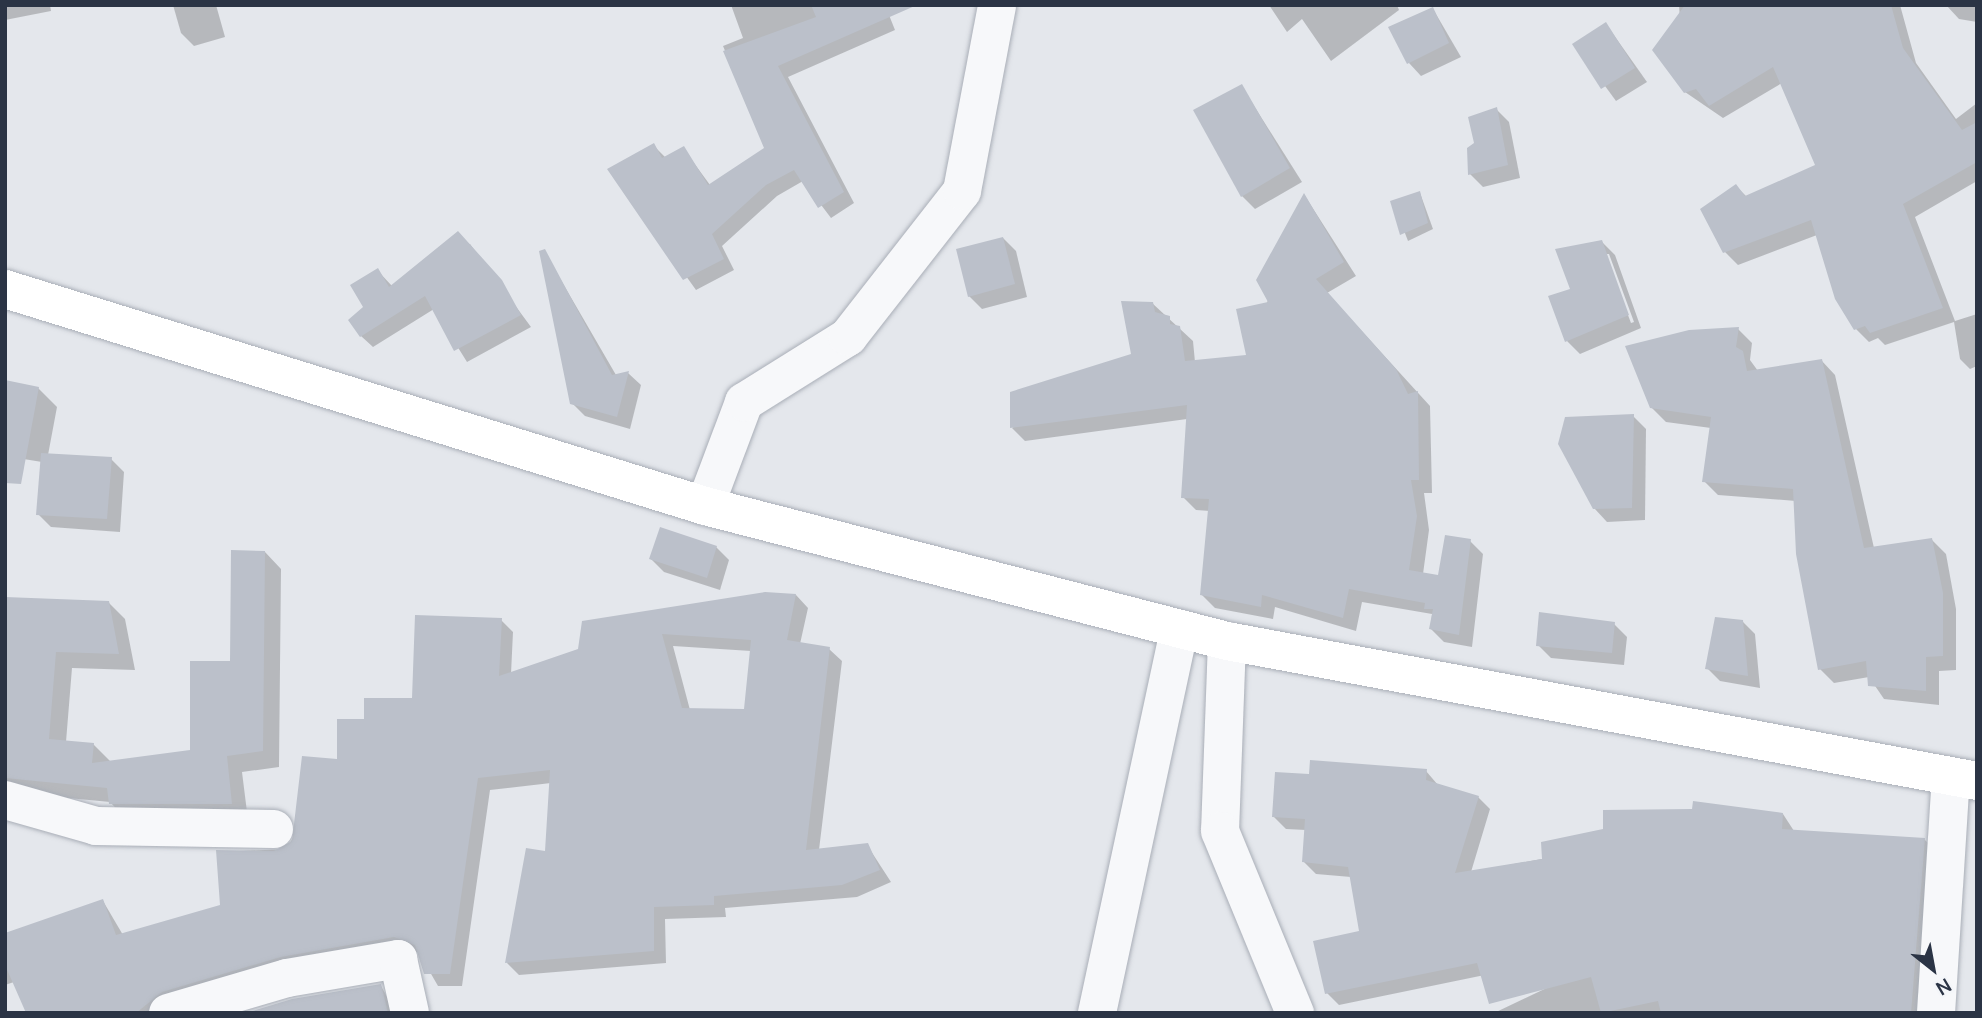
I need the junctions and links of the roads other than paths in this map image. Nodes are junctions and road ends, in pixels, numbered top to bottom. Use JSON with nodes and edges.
{"nodes":[{"id":1,"x":997,"y":5,"type":"edge"},
{"id":2,"x":5,"y":289,"type":"edge"},
{"id":3,"x":705,"y":506,"type":"junction"},
{"id":4,"x":1179,"y":629,"type":"junction"},
{"id":5,"x":1227,"y":641,"type":"junction"},
{"id":6,"x":1964,"y":779,"type":"edge"},
{"id":7,"x":5,"y":800,"type":"edge"},
{"id":8,"x":274,"y":829,"type":"dead end"},
{"id":9,"x":168,"y":1013,"type":"edge"},
{"id":10,"x":410,"y":1013,"type":"edge"},
{"id":11,"x":1097,"y":1013,"type":"edge"},
{"id":12,"x":1295,"y":1013,"type":"edge"},
{"id":13,"x":1936,"y":1013,"type":"edge"}],
"edges":[{"from":1,"to":3,"type":"street"},
{"from":2,"to":3,"type":"main road"},
{"from":3,"to":4,"type":"main road"},
{"from":4,"to":5,"type":"main road"},
{"from":4,"to":11,"type":"street"},
{"from":5,"to":6,"type":"main road"},
{"from":5,"to":12,"type":"street"},
{"from":6,"to":13,"type":"street"},
{"from":7,"to":8,"type":"street"},
{"from":9,"to":10,"type":"street"}]}
